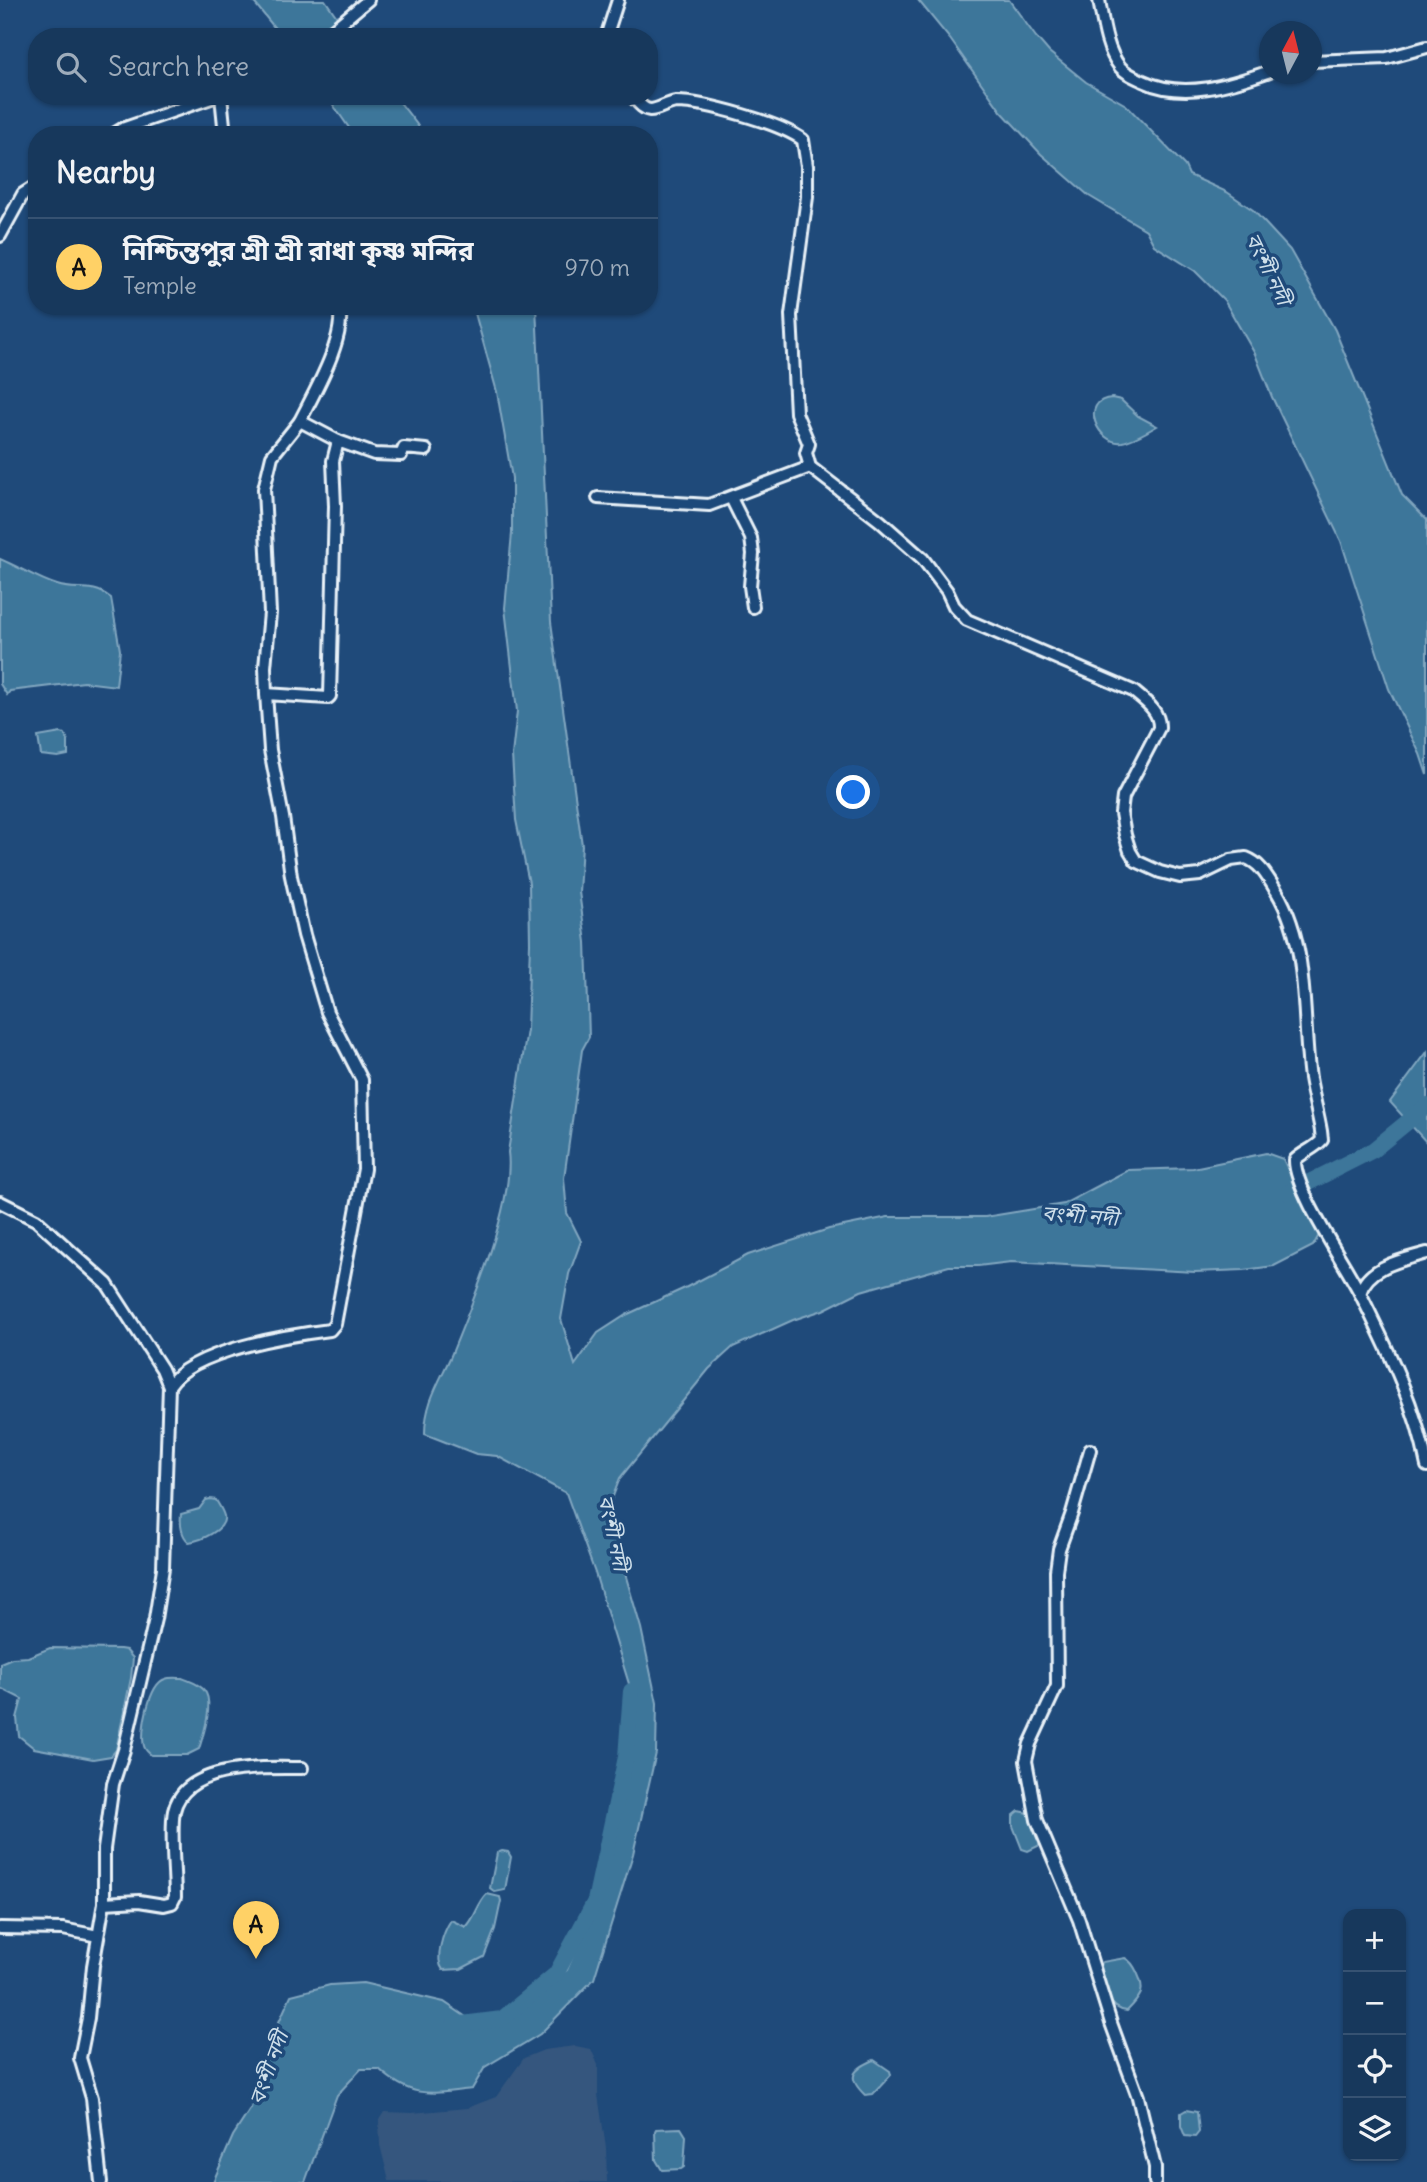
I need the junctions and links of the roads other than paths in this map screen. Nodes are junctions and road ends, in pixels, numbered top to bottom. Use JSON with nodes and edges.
{"nodes":[{"id":1,"x":368,"y":0,"type":"edge"},
{"id":2,"x":618,"y":0,"type":"edge"},
{"id":3,"x":1099,"y":0,"type":"edge"},
{"id":4,"x":335,"y":28,"type":"edge"},
{"id":5,"x":609,"y":28,"type":"edge"},
{"id":6,"x":1427,"y":47,"type":"edge"},
{"id":7,"x":1322,"y":61,"type":"edge"},
{"id":8,"x":1259,"y":75,"type":"edge"},
{"id":9,"x":193,"y":105,"type":"edge"},
{"id":10,"x":220,"y":105,"type":"edge"},
{"id":11,"x":640,"y":105,"type":"edge"},
{"id":12,"x":131,"y":126,"type":"edge"},
{"id":13,"x":224,"y":126,"type":"edge"},
{"id":14,"x":28,"y":191,"type":"edge"},
{"id":15,"x":0,"y":236,"type":"edge"},
{"id":16,"x":341,"y":315,"type":"edge"},
{"id":17,"x":300,"y":421,"type":"junction"},
{"id":18,"x":338,"y":441,"type":"junction"},
{"id":19,"x":426,"y":450,"type":"dead end"},
{"id":20,"x":810,"y":467,"type":"junction"},
{"id":21,"x":598,"y":498,"type":"dead end"},
{"id":22,"x":731,"y":498,"type":"junction"},
{"id":23,"x":753,"y":607,"type":"dead end"},
{"id":24,"x":266,"y":694,"type":"junction"},
{"id":25,"x":0,"y":1202,"type":"edge"},
{"id":26,"x":1427,"y":1253,"type":"edge"},
{"id":27,"x":1360,"y":1293,"type":"junction"},
{"id":28,"x":169,"y":1387,"type":"junction"},
{"id":29,"x":1090,"y":1450,"type":"dead end"},
{"id":30,"x":1427,"y":1466,"type":"edge"},
{"id":31,"x":302,"y":1768,"type":"dead end"},
{"id":32,"x":104,"y":1903,"type":"junction"},
{"id":33,"x":0,"y":1928,"type":"edge"},
{"id":34,"x":98,"y":1936,"type":"junction"},
{"id":35,"x":101,"y":2182,"type":"edge"},
{"id":36,"x":1156,"y":2182,"type":"edge"}],
"edges":[{"from":1,"to":4,"type":"street"},
{"from":2,"to":5,"type":"street"},
{"from":3,"to":8,"type":"street"},
{"from":6,"to":7,"type":"street"},
{"from":9,"to":12,"type":"street"},
{"from":10,"to":13,"type":"street"},
{"from":11,"to":20,"type":"street"},
{"from":14,"to":15,"type":"street"},
{"from":16,"to":17,"type":"street"},
{"from":17,"to":18,"type":"street"},
{"from":17,"to":24,"type":"street"},
{"from":18,"to":19,"type":"street"},
{"from":18,"to":24,"type":"street"},
{"from":20,"to":22,"type":"street"},
{"from":20,"to":27,"type":"street"},
{"from":21,"to":22,"type":"street"},
{"from":22,"to":23,"type":"street"},
{"from":24,"to":28,"type":"street"},
{"from":25,"to":28,"type":"street"},
{"from":26,"to":27,"type":"street"},
{"from":27,"to":30,"type":"street"},
{"from":28,"to":32,"type":"street"},
{"from":29,"to":36,"type":"street"},
{"from":31,"to":32,"type":"street"},
{"from":32,"to":34,"type":"street"},
{"from":33,"to":34,"type":"street"},
{"from":34,"to":35,"type":"street"}]}
